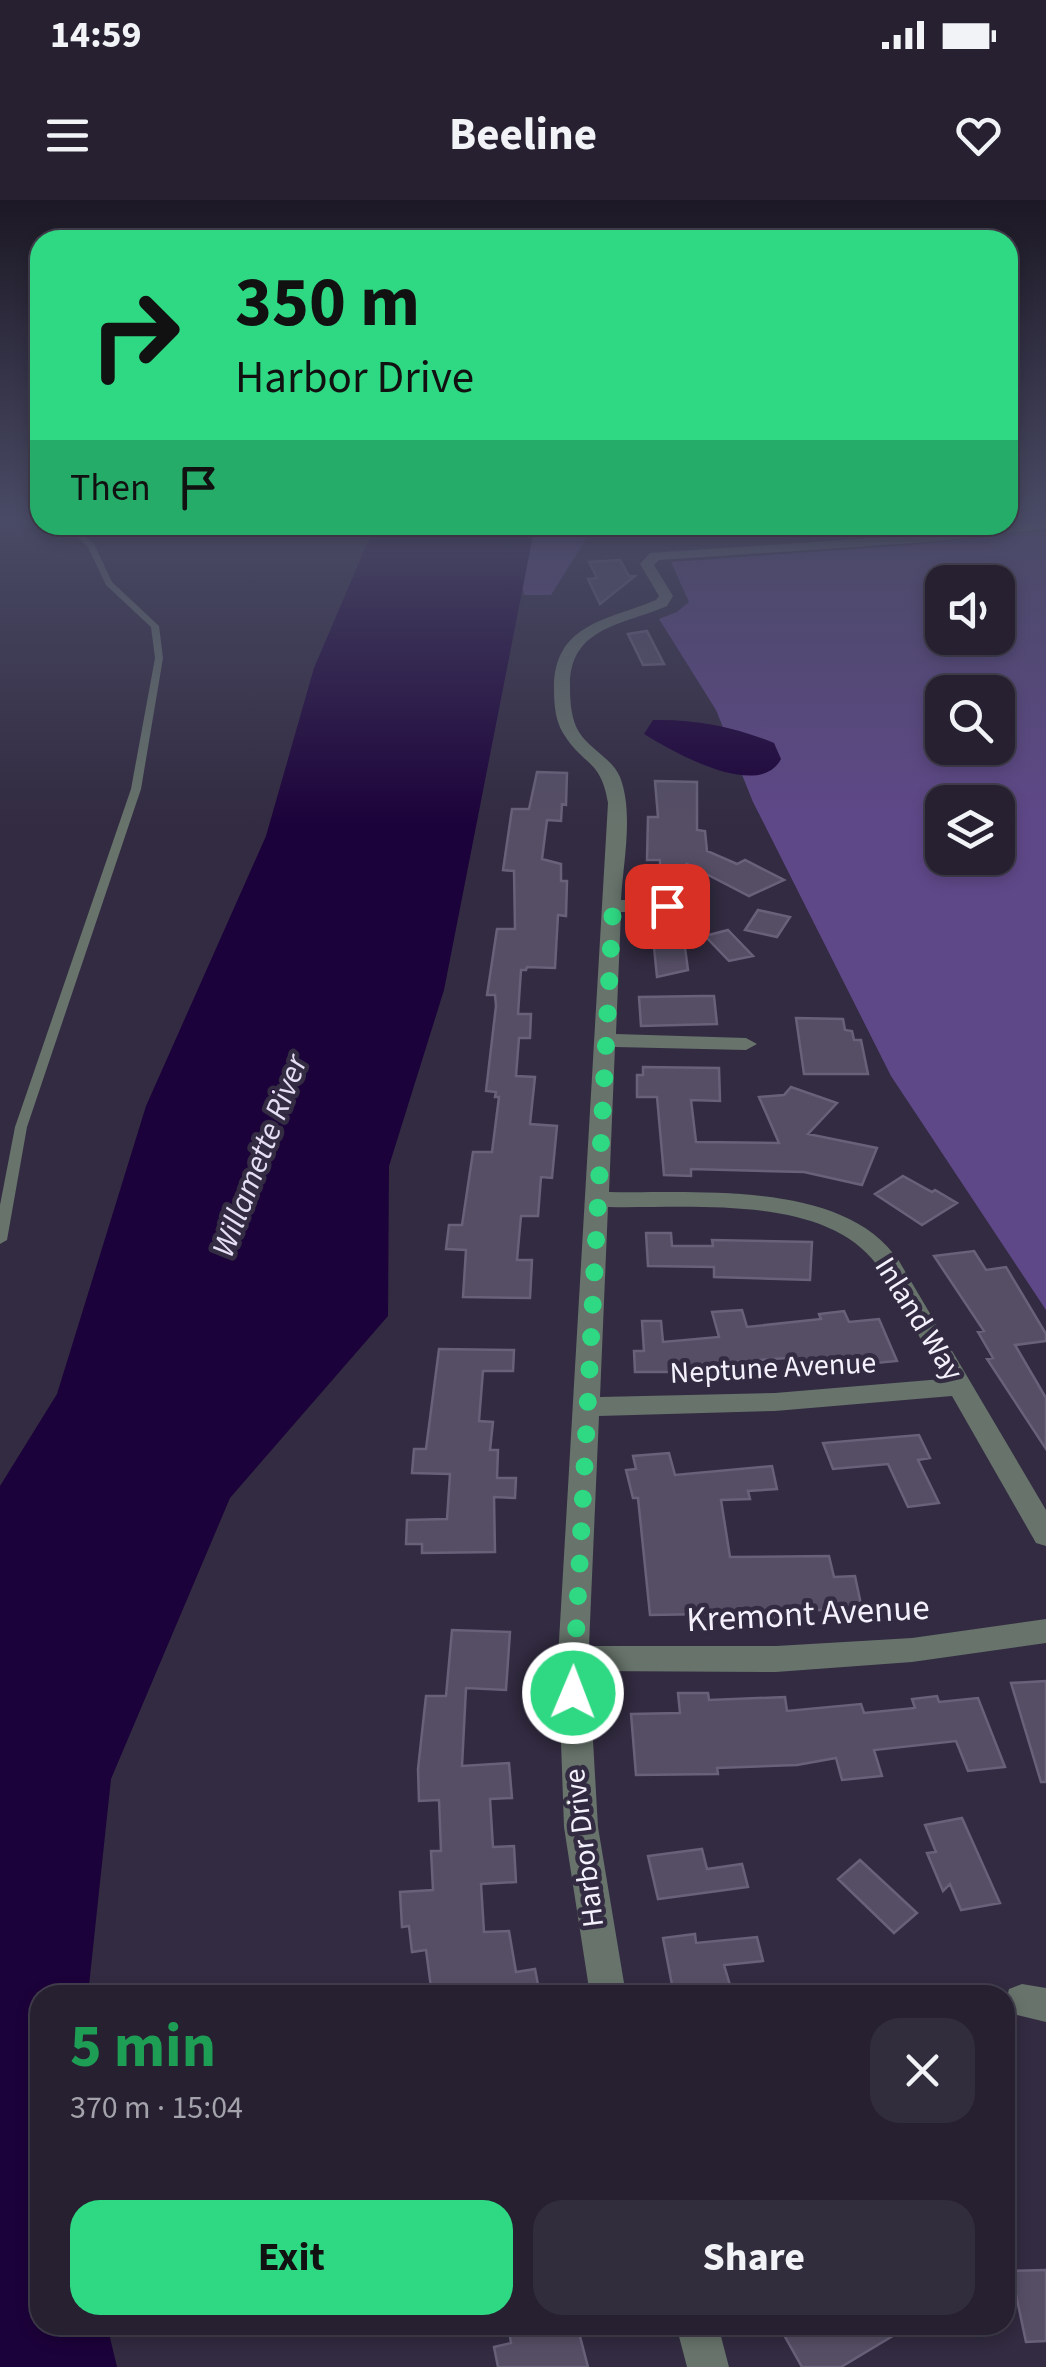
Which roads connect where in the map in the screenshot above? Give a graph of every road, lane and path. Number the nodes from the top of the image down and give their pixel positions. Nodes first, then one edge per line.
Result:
1 (151, 622) edge
2 (616, 622) edge
3 (613, 906) junction
4 (694, 907) dead end
5 (606, 1040) junction
6 (746, 1044) dead end
7 (598, 1199) junction
8 (0, 1240) edge
9 (960, 1386) junction
10 (588, 1406) junction
11 (1046, 1535) edge
12 (1046, 1631) edge
13 (573, 1658) junction
14 (606, 1985) edge
15 (699, 2335) edge
16 (708, 2367) edge

1 - 8 lane
2 - 3 street, Harbor Drive
3 - 4 street
3 - 5 street, Harbor Drive
5 - 6 street
5 - 7 street, Harbor Drive
7 - 9 street, Inland Way
7 - 10 street, Harbor Drive
9 - 10 street, Neptune Avenue
9 - 11 street, Inland Way
10 - 13 street, Harbor Drive
12 - 13 street, Kremont Avenue
13 - 14 street, Harbor Drive
15 - 16 street

